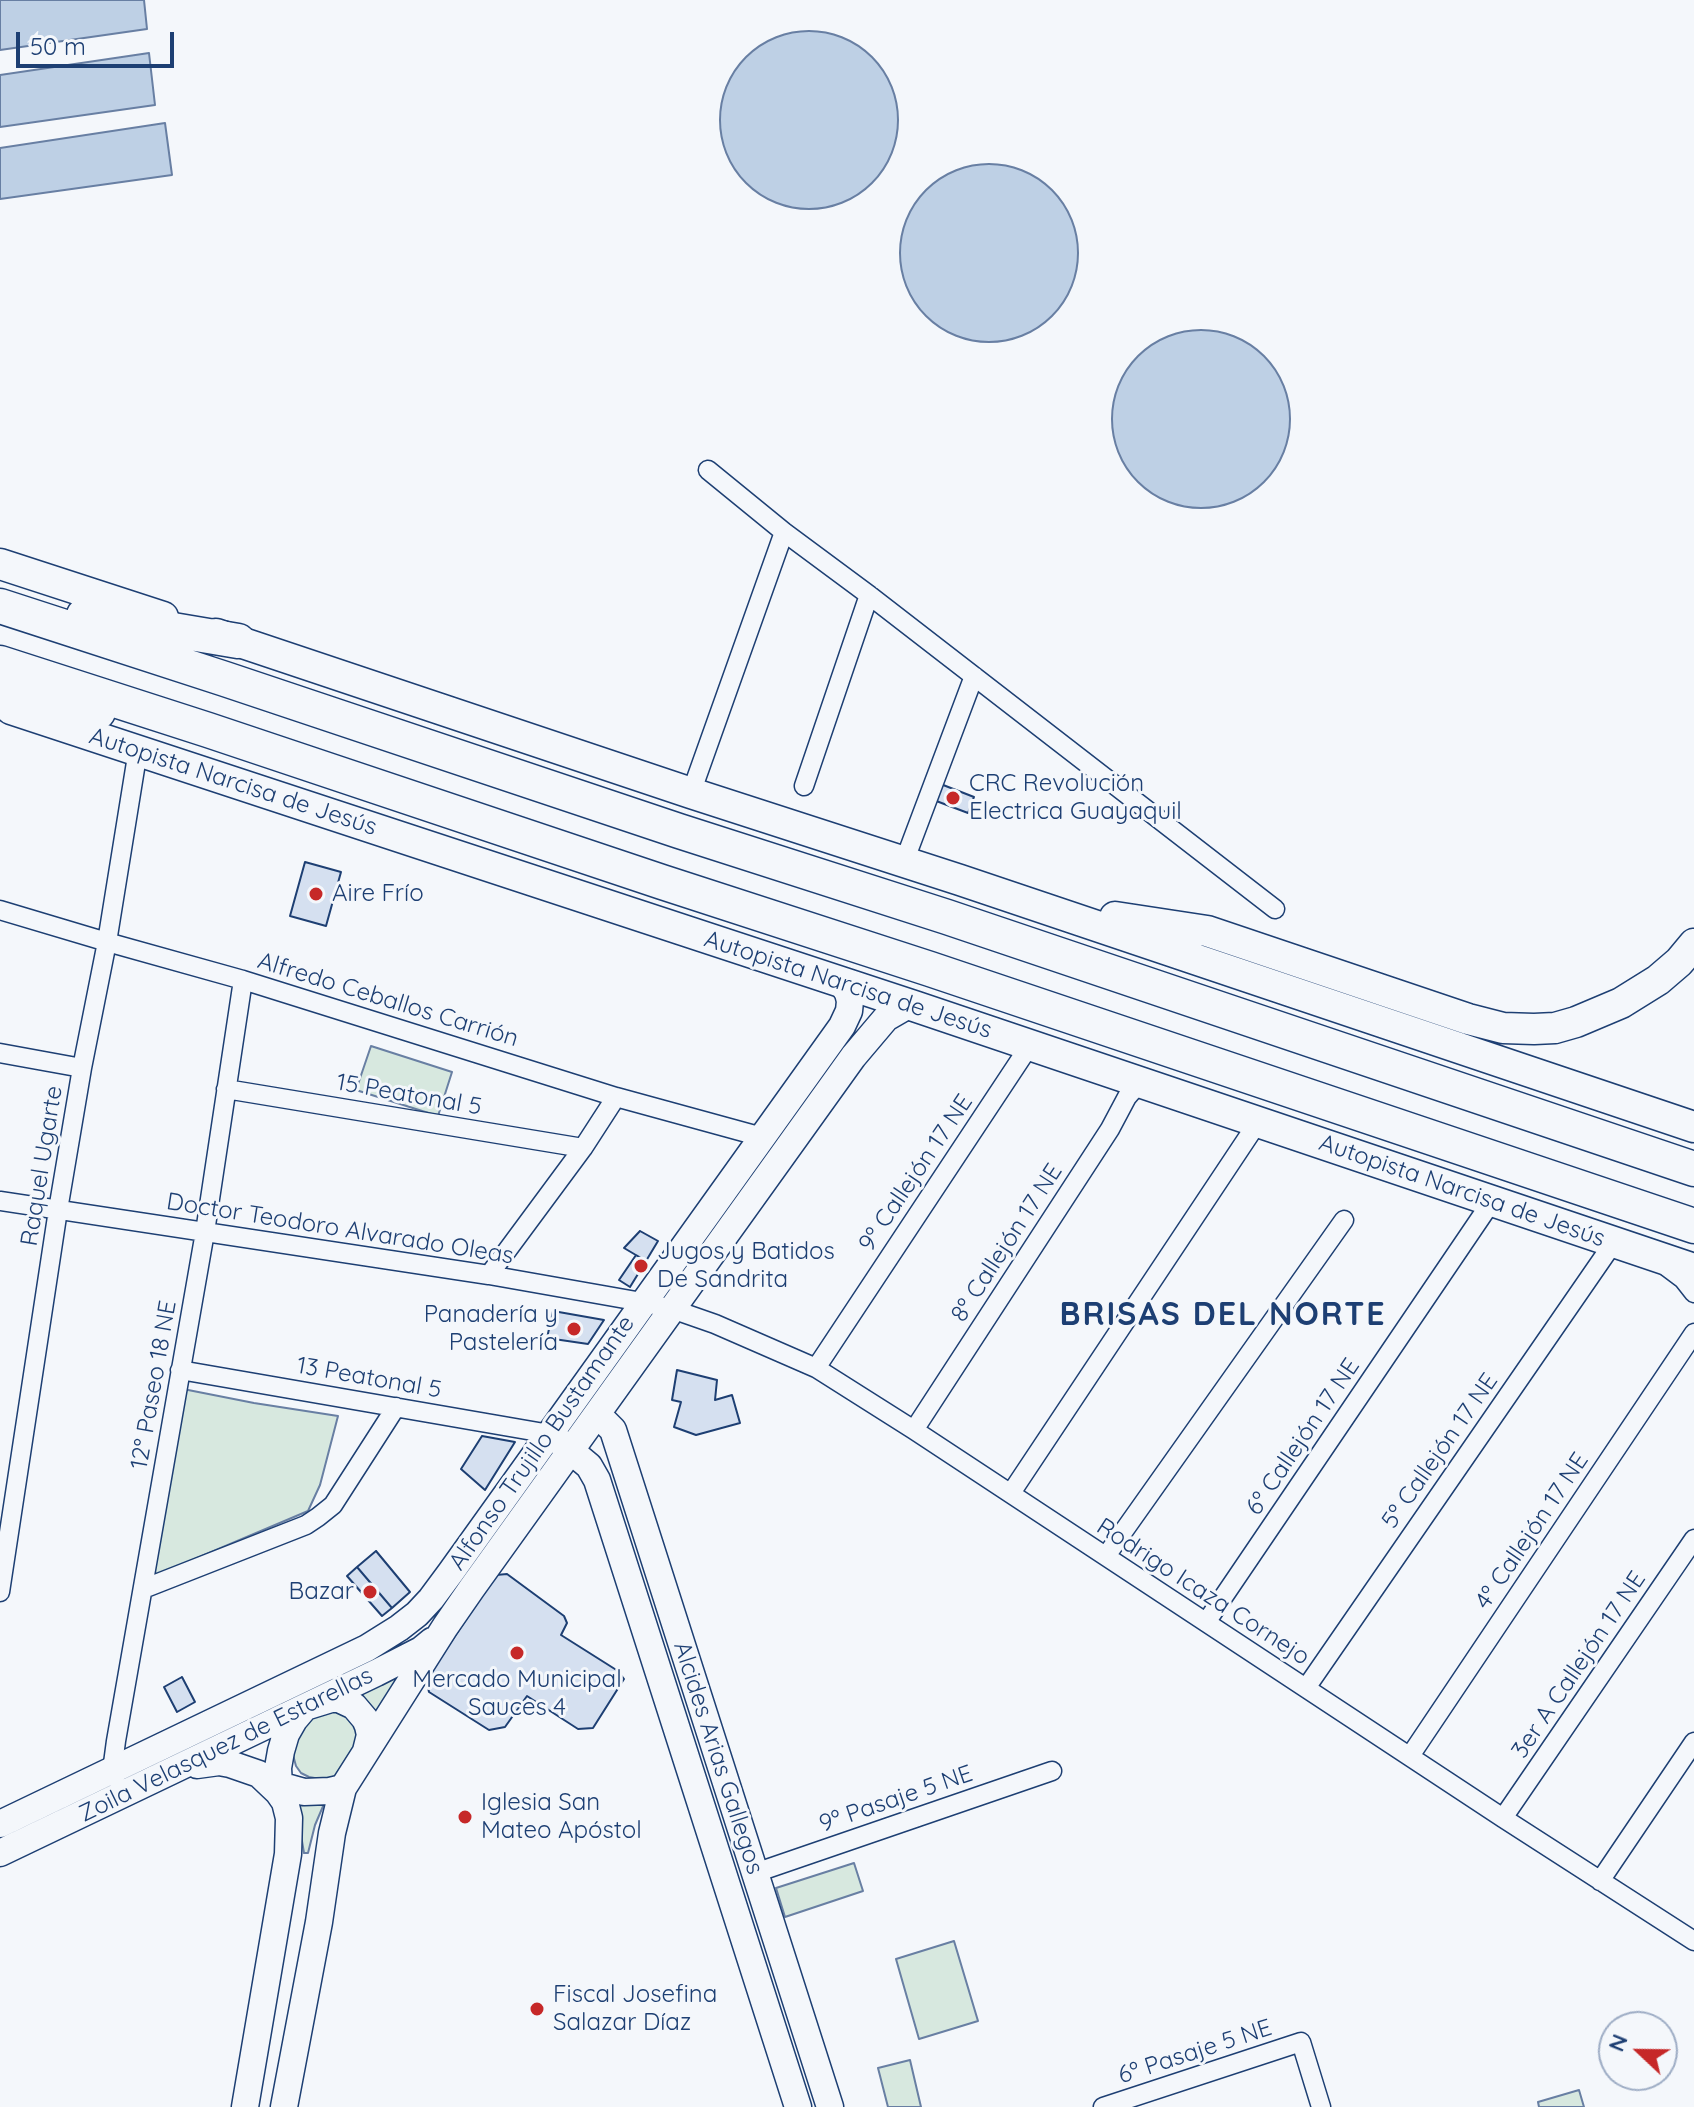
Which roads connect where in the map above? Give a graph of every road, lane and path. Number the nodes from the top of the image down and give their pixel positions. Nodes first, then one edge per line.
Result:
1 (708, 470) dead end
2 (784, 532) junction
3 (0, 564) edge
4 (869, 595) junction
5 (0, 604) edge
6 (238, 641) junction
7 (0, 663) edge
8 (974, 676) junction
9 (0, 696) edge
10 (0, 706) edge
11 (208, 730) junction
12 (138, 750) junction
13 (804, 786) dead end
14 (691, 793) junction
15 (904, 862) junction
16 (1036, 905) junction
17 (1275, 909) dead end
18 (0, 910) edge
19 (107, 942) junction
20 (1694, 944) edge
21 (243, 980) junction
22 (842, 983) junction
23 (917, 1007) junction
24 (1030, 1045) junction
25 (0, 1053) edge
26 (82, 1068) junction
27 (1140, 1082) junction
28 (226, 1089) junction
29 (616, 1097) junction
30 (1258, 1122) junction
31 (1694, 1127) edge
32 (762, 1137) junction
33 (583, 1148) junction
34 (1694, 1169) edge
35 (0, 1201) edge
36 (1492, 1201) junction
37 (58, 1210) junction
38 (1344, 1220) dead end
39 (1694, 1226) edge
40 (205, 1232) junction
41 (1614, 1242) junction
42 (1653, 1255) junction
43 (1694, 1269) edge
44 (489, 1275) junction
45 (1694, 1293) edge
46 (642, 1302) junction
47 (672, 1309) junction
48 (1694, 1333) edge
49 (816, 1368) junction
50 (180, 1370) junction
51 (396, 1407) junction
52 (597, 1414) junction
53 (914, 1430) junction
54 (550, 1434) junction
55 (571, 1449) junction
56 (1011, 1493) junction
57 (1694, 1539) edge
58 (4, 1544) edge
59 (1106, 1556) junction
60 (143, 1589) junction
61 (0, 1592) edge
62 (1207, 1621) junction
63 (445, 1627) junction
64 (367, 1648) joint
65 (1306, 1688) junction
66 (305, 1707) junction
67 (1694, 1742) edge
68 (366, 1751) junction
69 (1410, 1756) junction
70 (181, 1768) junction
71 (112, 1771) junction
72 (1052, 1771) dead end
73 (274, 1787) junction
74 (343, 1788) junction
75 (122, 1796) junction
76 (1503, 1818) junction
77 (0, 1824) edge
78 (0, 1853) edge
79 (755, 1873) junction
80 (1600, 1881) junction
81 (1694, 1941) edge
82 (245, 2107) edge
83 (284, 2107) edge
84 (798, 2107) edge
85 (830, 2107) edge
86 (1103, 2107) edge
87 (1321, 2107) edge

1 - 2 street
2 - 4 street
2 - 14 street
3 - 6 main road
4 - 8 street
4 - 13 street
5 - 6 highway
5 - 34 highway
6 - 14 main road
7 - 11 highway, Autopista Narcisa de Jesús
8 - 15 street
8 - 17 street
9 - 11 highway
10 - 12 main road, Autopista Narcisa de Jesús
11 - 39 highway, Autopista Narcisa de Jesús
12 - 19 street, Raquel Ugarte
12 - 22 main road, Autopista Narcisa de Jesús
14 - 15 main road
15 - 16 main road
16 - 20 main road
16 - 31 main road
18 - 19 street, Alfredo Ceballos Carrión
19 - 21 street, Alfredo Ceballos Carrión
19 - 26 street, Raquel Ugarte
21 - 28 street, 12° Paseo 18 NE
21 - 29 street, Alfredo Ceballos Carrión
22 - 23 main road, Autopista Narcisa de Jesús
22 - 32 street, Alfonso Trujillo Bustamante
23 - 24 main road, Autopista Narcisa de Jesús
23 - 47 street, Alfonso Trujillo Bustamante
24 - 27 main road, Autopista Narcisa de Jesús
24 - 49 street, 9º Callejón 17 NE
25 - 26 street
26 - 37 street, Raquel Ugarte
27 - 30 main road, Autopista Narcisa de Jesús
27 - 53 street, 8º Callejón 17 NE
28 - 33 street, 15 Peatonal 5
28 - 40 street, 12° Paseo 18 NE
29 - 32 street, Alfredo Ceballos Carrión
29 - 33 street
30 - 36 main road, Autopista Narcisa de Jesús
30 - 56 street
32 - 46 street, Alfonso Trujillo Bustamante
33 - 44 street
35 - 37 street, Doctor Teodoro Alvarado Oleas
36 - 41 main road, Autopista Narcisa de Jesús
36 - 62 street, 6º Callejón 17 NE
37 - 40 street, Doctor Teodoro Alvarado Oleas
37 - 58 street, Raquel Ugarte
38 - 59 street
40 - 44 street, Doctor Teodoro Alvarado Oleas
40 - 50 street, 12° Paseo 18 NE
41 - 42 main road, Autopista Narcisa de Jesús
41 - 65 street, 5º Callejón 17 NE
42 - 43 main road, Autopista Narcisa de Jesús
42 - 45 street
44 - 46 street, Doctor Teodoro Alvarado Oleas
46 - 47 street, Doctor Teodoro Alvarado Oleas
46 - 54 street, Alfonso Trujillo Bustamante
47 - 49 street, Rodrigo Icaza Cornejo
47 - 52 street, Alfonso Trujillo Bustamante
48 - 69 street, 4º Callejón 17 NE
49 - 53 street, Rodrigo Icaza Cornejo
50 - 51 street, 13 Peatonal 5
50 - 60 street, 12° Paseo 18 NE
51 - 54 street, 13 Peatonal 5
51 - 60 street
52 - 55 street, Alfonso Trujillo Bustamante
52 - 79 street, Alcides Arias Gallegos
53 - 56 street, Rodrigo Icaza Cornejo
54 - 55 street, Alcides Arias Gallegos
54 - 64 street, Alfonso Trujillo Bustamante
55 - 63 street, Alfonso Trujillo Bustamante
55 - 84 street, Alcides Arias Gallegos
56 - 59 street, Rodrigo Icaza Cornejo
57 - 76 street, 3er A Callejón 17 NE
58 - 61 street, Raquel Ugarte
59 - 62 street, Rodrigo Icaza Cornejo
60 - 71 street, 12° Paseo 18 NE
62 - 65 street, Rodrigo Icaza Cornejo
63 - 66 street, Zoila Velasquez de Estarellas
63 - 68 street
64 - 71 street, Zoila Velasquez de Estarellas
65 - 69 street, Rodrigo Icaza Cornejo
66 - 68 street
66 - 70 street, Zoila Velasquez de Estarellas
66 - 73 street
67 - 80 street
68 - 74 street
69 - 76 street, Rodrigo Icaza Cornejo
70 - 73 street
70 - 75 street, Zoila Velasquez de Estarellas
71 - 75 street
71 - 77 street, Zoila Velasquez de Estarellas
72 - 79 street, 9º Pasaje 5 NE
73 - 74 street
73 - 82 street
74 - 83 street
75 - 78 street, Zoila Velasquez de Estarellas
76 - 80 street, Rodrigo Icaza Cornejo
79 - 85 street, Alcides Arias Gallegos
80 - 81 street, Rodrigo Icaza Cornejo
86 - 87 street, 6º Pasaje 5 NE

